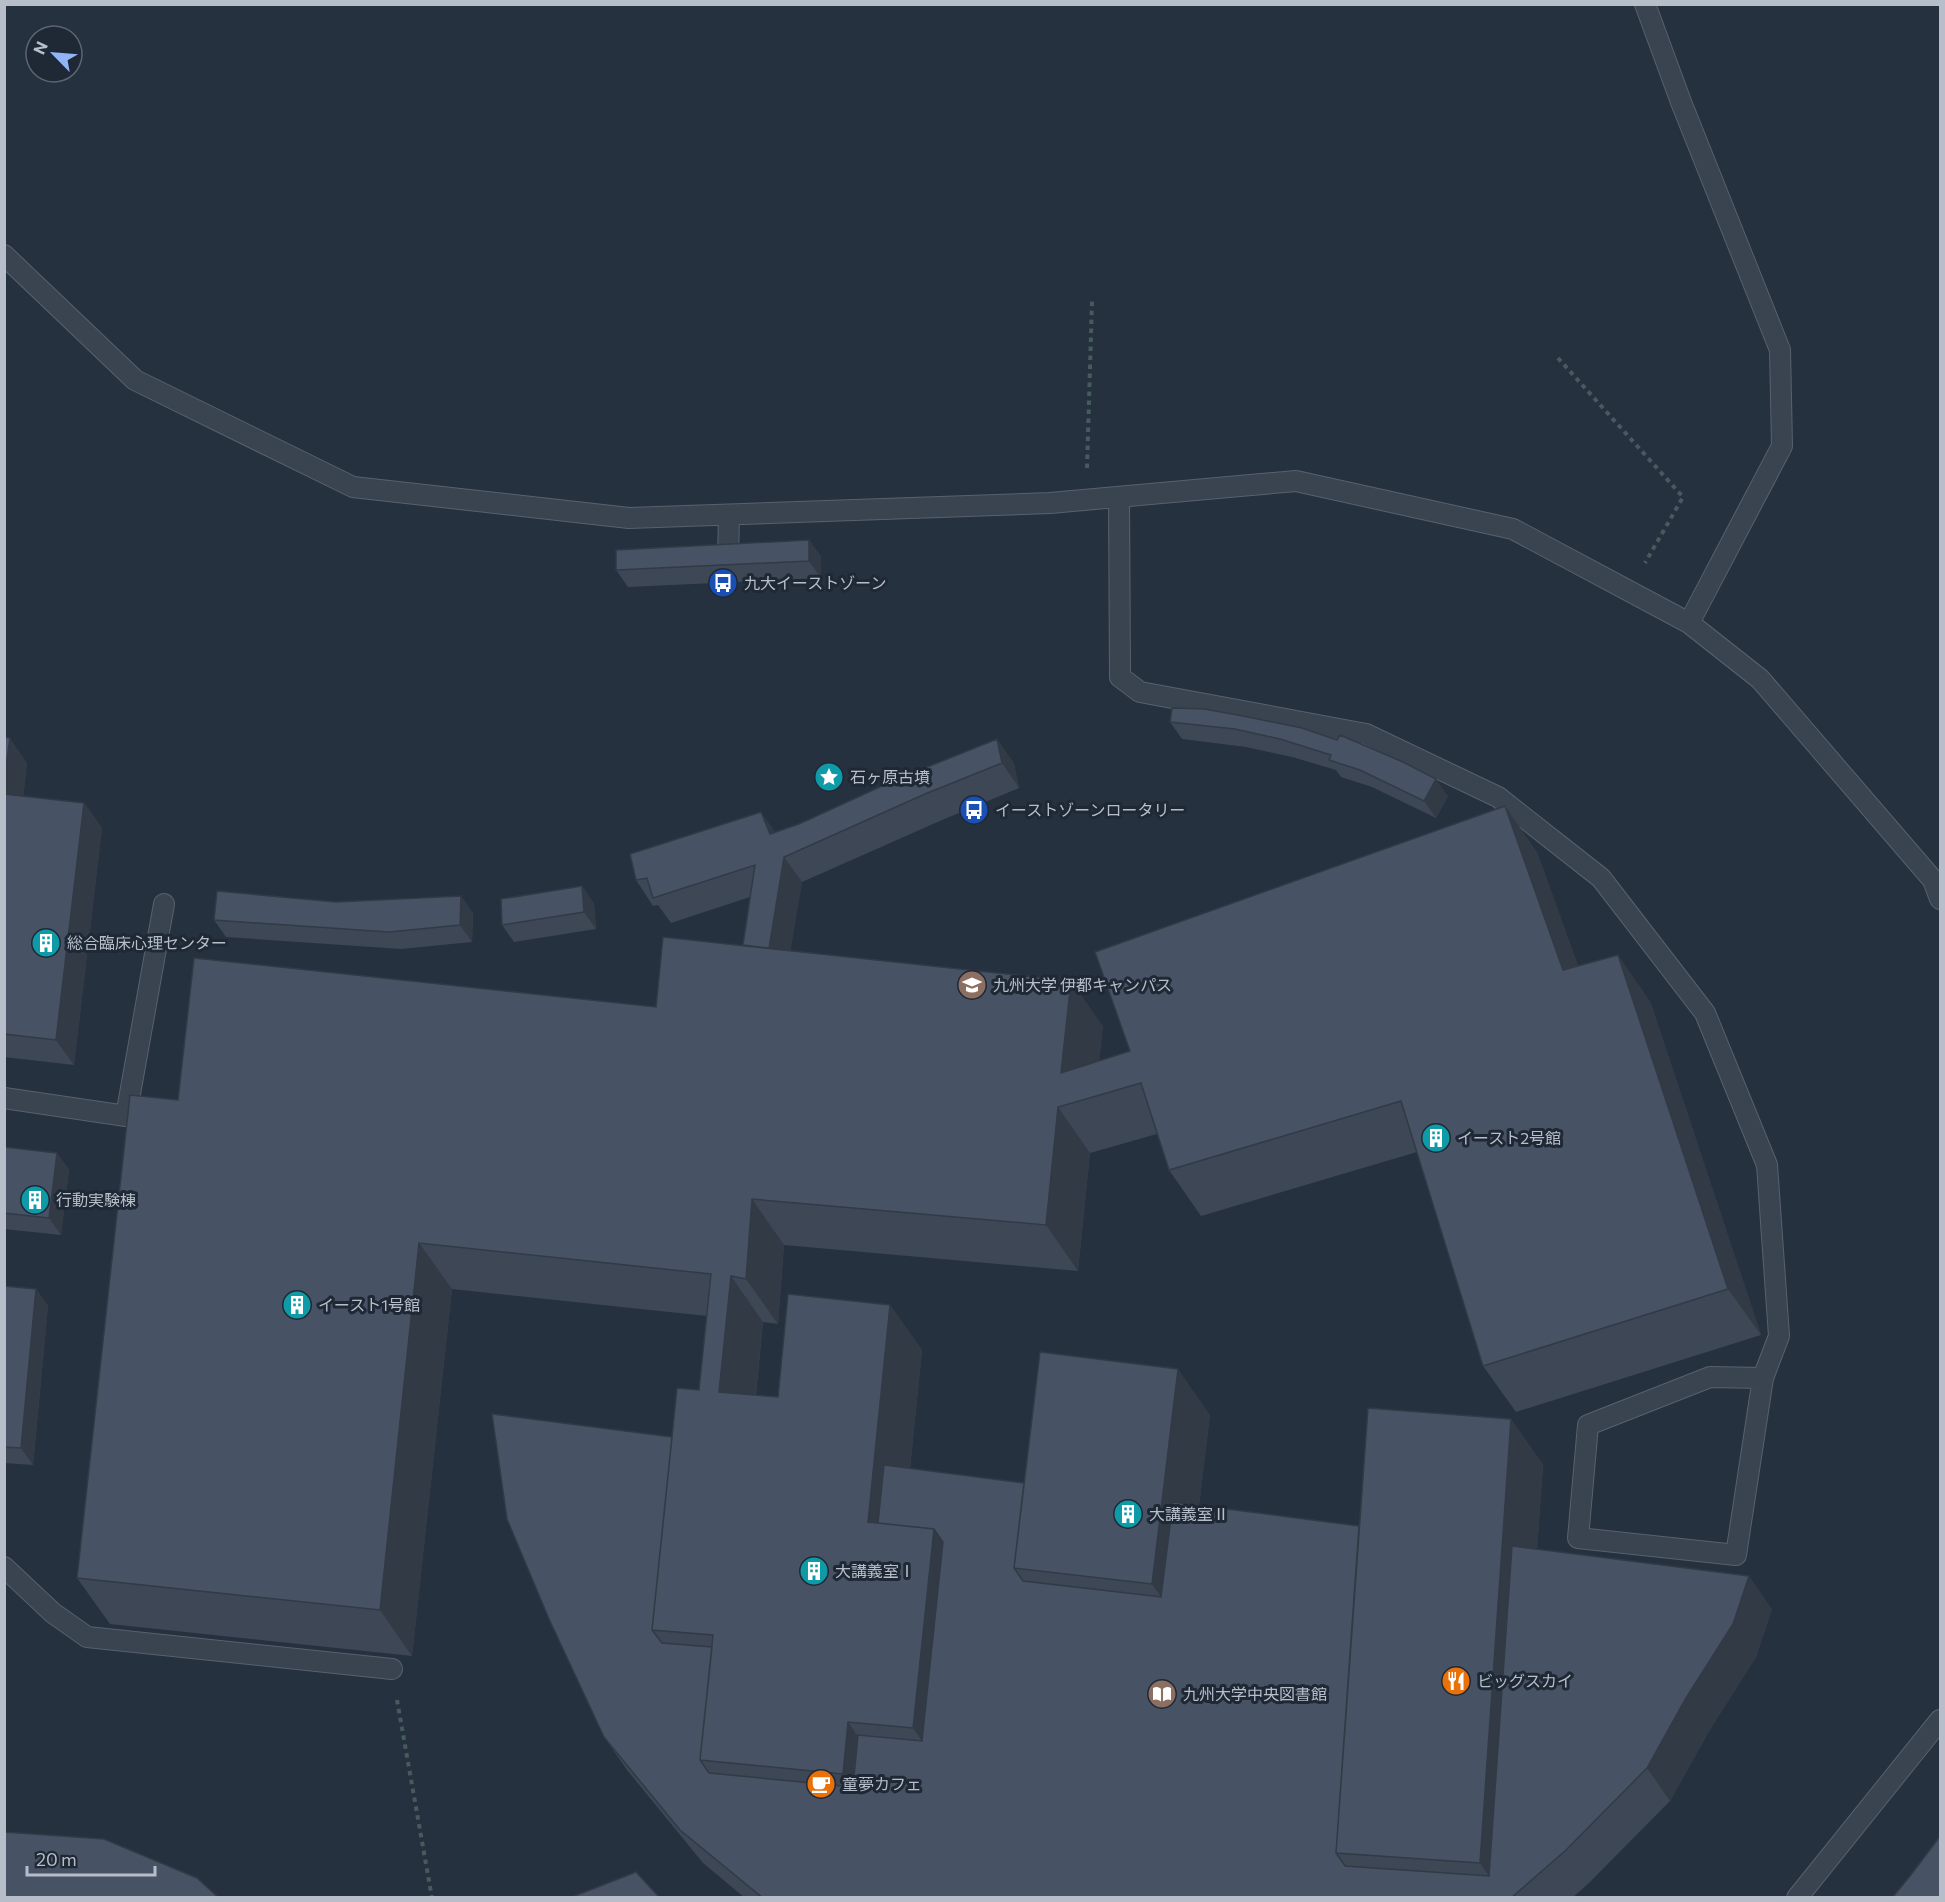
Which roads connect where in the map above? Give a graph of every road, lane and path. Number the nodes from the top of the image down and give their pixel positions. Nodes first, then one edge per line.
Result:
1 (1645, 4) edge
2 (4, 255) edge
3 (1092, 301) dead end
4 (1558, 358) dead end
5 (1119, 497) junction
6 (1086, 500) junction
7 (729, 514) junction
8 (728, 560) edge
9 (1628, 591) junction
10 (1689, 623) junction
11 (1941, 899) edge
12 (164, 904) dead end
13 (4, 1098) edge
14 (1763, 1378) junction
15 (4, 1567) edge
16 (392, 1669) joint
17 (1941, 1720) edge
18 (432, 1898) edge
19 (1797, 1898) edge

1 - 10 lane
2 - 7 lane
3 - 6 path
4 - 9 path
5 - 6 lane
5 - 9 lane
5 - 14 lane
6 - 7 lane
7 - 8 lane
9 - 10 lane
10 - 11 lane
12 - 13 lane
14 - 14 lane
15 - 16 lane
16 - 18 path
17 - 19 lane

